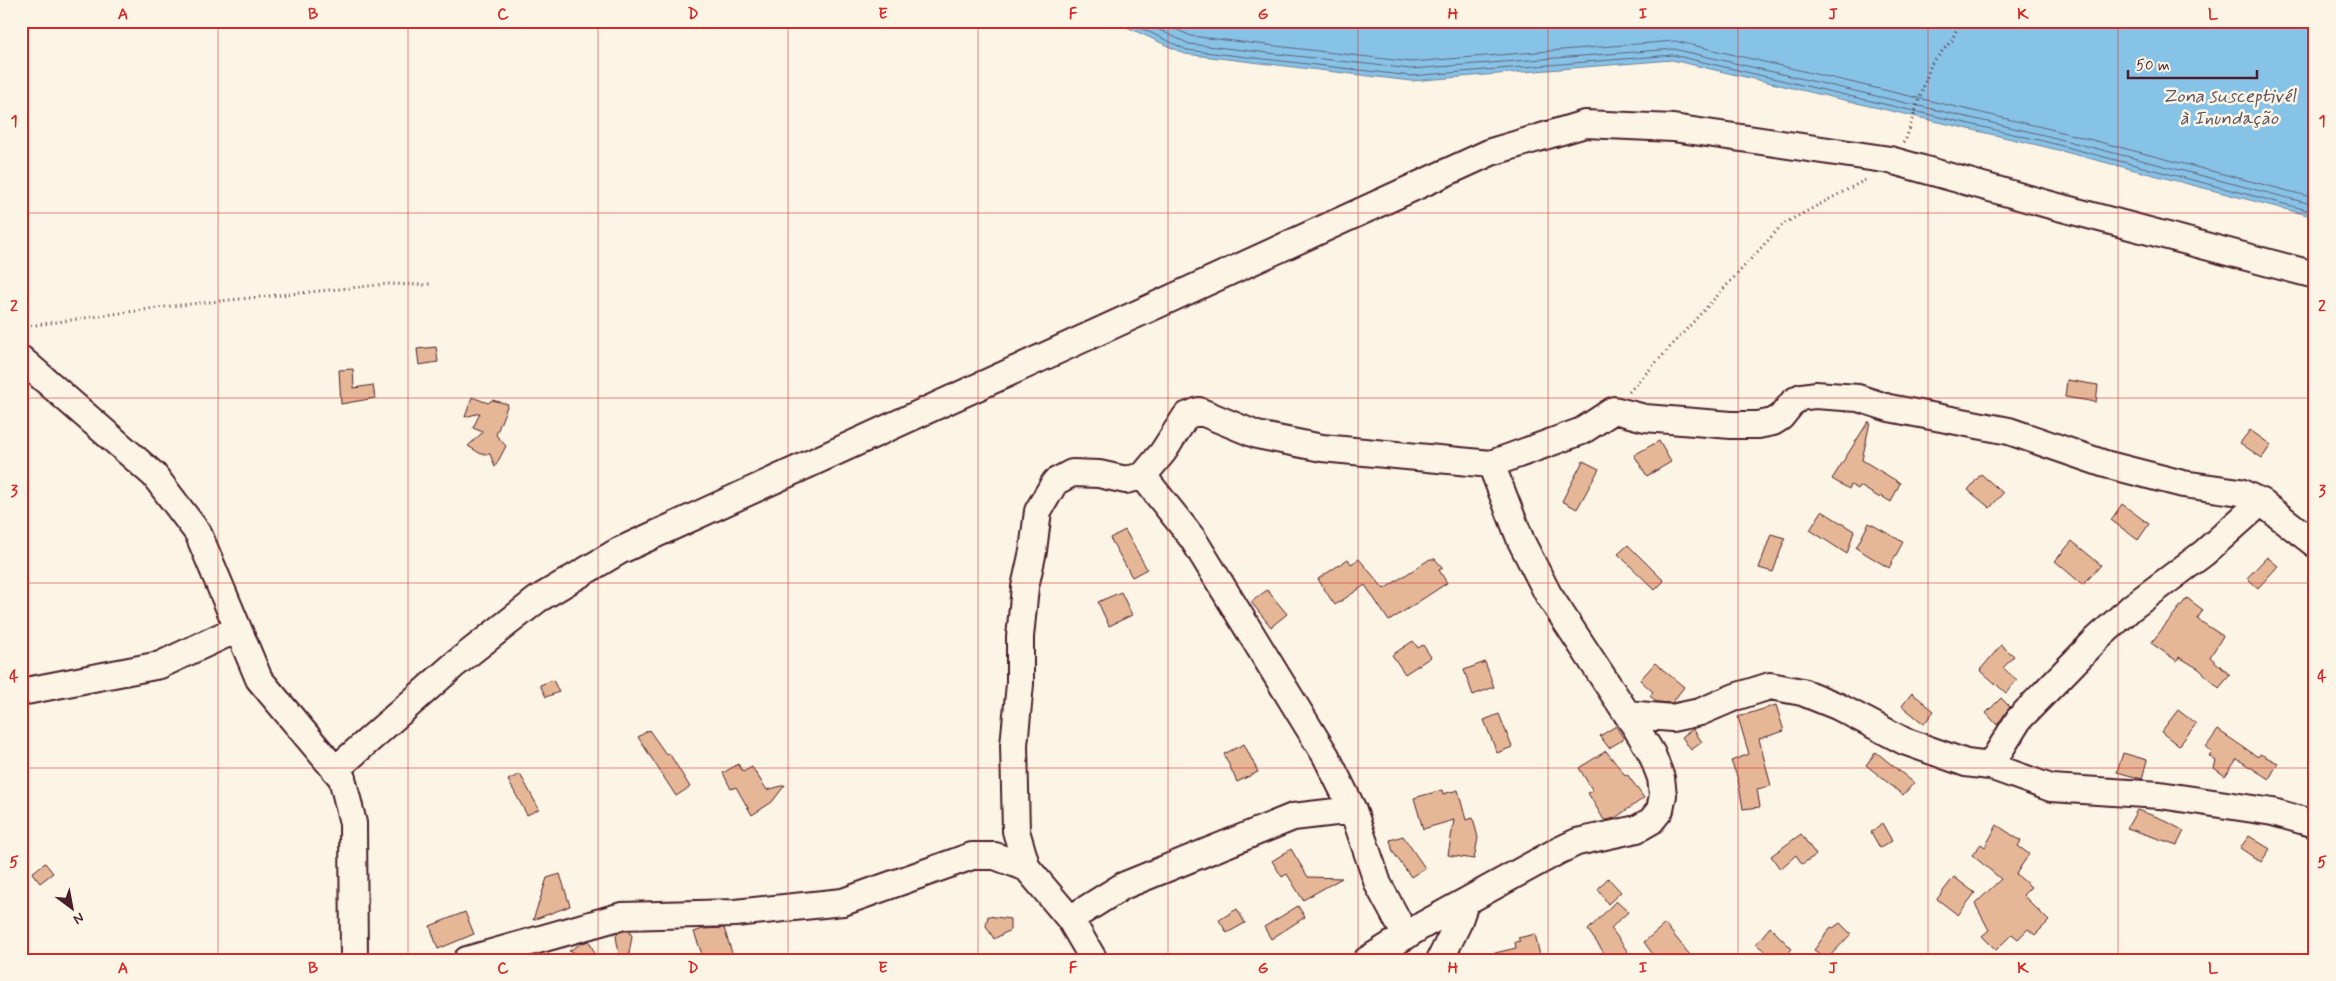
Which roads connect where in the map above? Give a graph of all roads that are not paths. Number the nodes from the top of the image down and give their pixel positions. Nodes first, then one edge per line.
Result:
1 (2315, 275) edge
2 (21, 359) edge
3 (1491, 464) junction
4 (1143, 476) junction
5 (2261, 502) junction
6 (2315, 544) edge
7 (237, 629) junction
8 (21, 692) edge
9 (1627, 714) junction
10 (1672, 718) junction
11 (1652, 754) junction
12 (1990, 766) junction
13 (336, 770) junction
14 (1353, 810) junction
15 (2315, 824) edge
16 (1027, 868) junction
17 (1465, 903) junction
18 (1070, 919) junction
19 (1406, 936) junction
20 (354, 960) edge
21 (467, 960) edge
22 (1094, 960) edge
23 (1367, 960) edge
24 (1440, 960) edge

1 - 13 street
2 - 7 street
3 - 4 street
3 - 5 street
3 - 9 street
4 - 14 street
4 - 16 street
5 - 6 street
5 - 12 street
7 - 8 street
7 - 13 street
9 - 10 street
9 - 11 street
10 - 11 street
10 - 12 street
11 - 17 street
12 - 15 street
13 - 20 street
14 - 18 street
14 - 19 street
16 - 18 street
16 - 21 street
17 - 19 street
17 - 24 street
18 - 22 street
19 - 23 street

